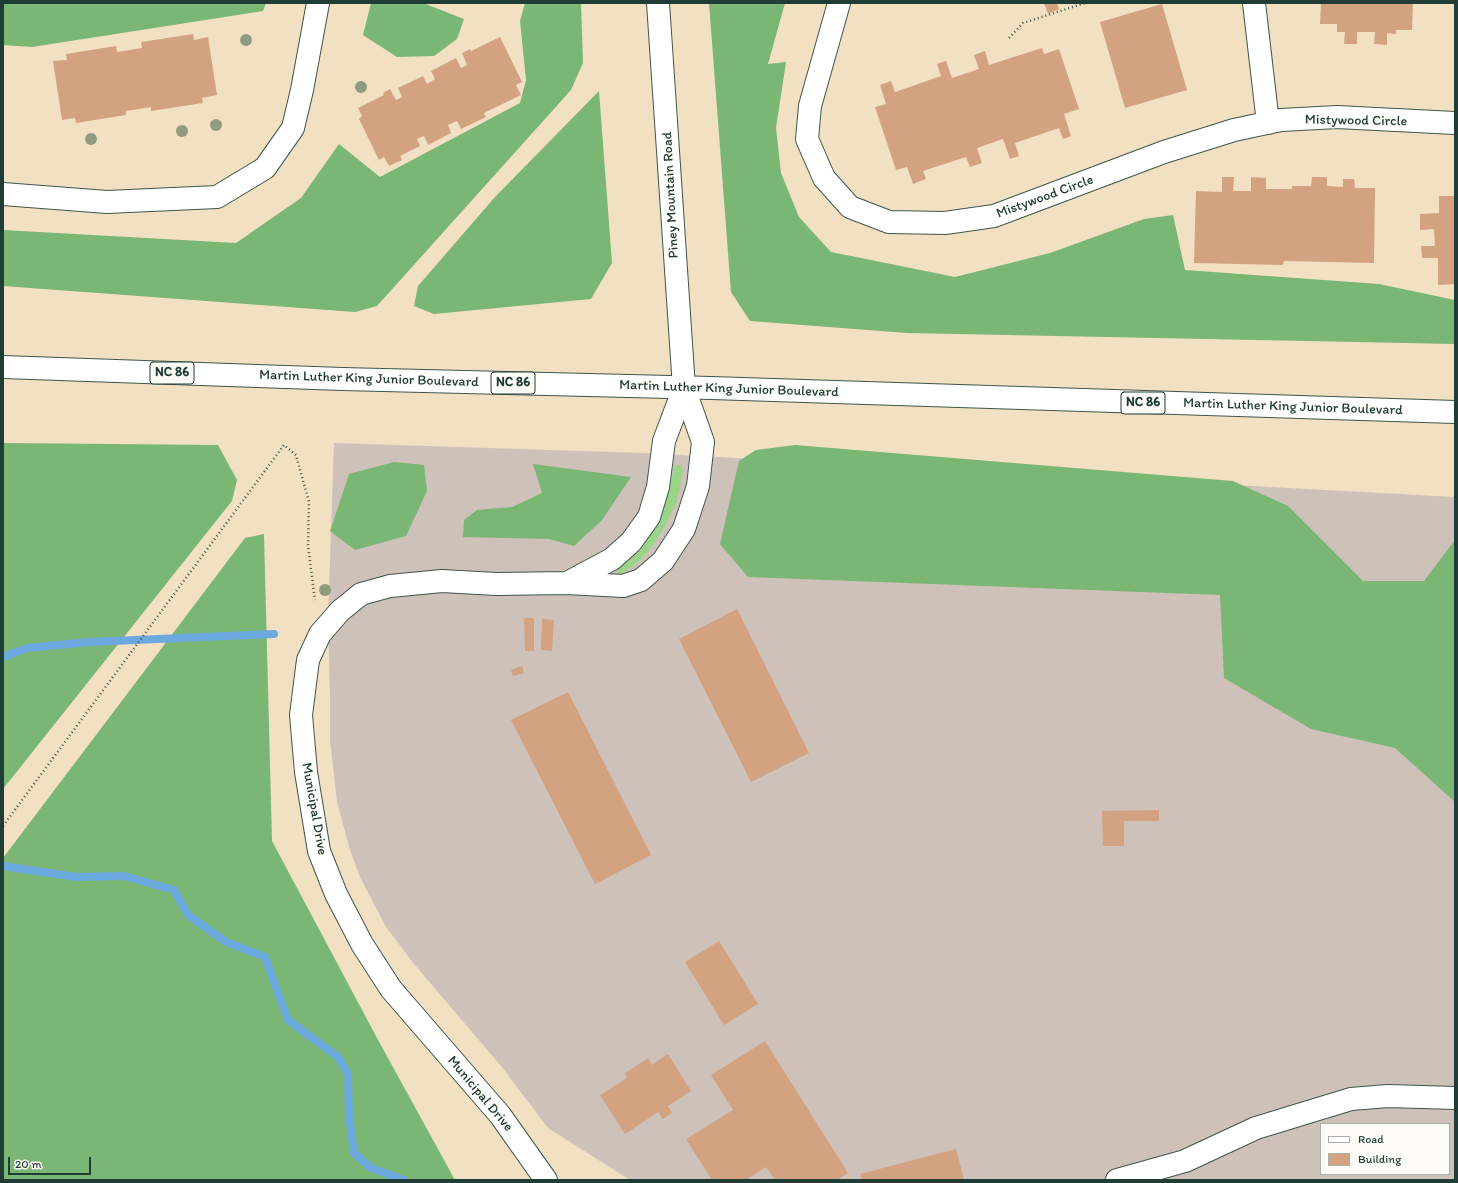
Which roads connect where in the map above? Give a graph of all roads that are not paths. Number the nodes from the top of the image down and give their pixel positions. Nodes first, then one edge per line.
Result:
1 (318, 3) edge
2 (658, 3) edge
3 (839, 3) edge
4 (1254, 3) edge
5 (1268, 123) junction
6 (1455, 123) edge
7 (3, 194) edge
8 (3, 367) edge
9 (684, 388) junction
10 (1455, 412) edge
11 (567, 583) junction
12 (1455, 1098) edge
13 (546, 1180) edge
14 (1117, 1180) edge

1 - 7 street
2 - 9 street, Piney Mountain Road
3 - 5 street, Mistywood Circle
4 - 5 street
5 - 6 street, Mistywood Circle
8 - 9 street, Martin Luther King Junior Boulevard / NC 86
9 - 10 street, Martin Luther King Junior Boulevard / NC 86
9 - 11 street, Municipal Drive
9 - 11 street, Municipal Drive
11 - 13 street, Municipal Drive
12 - 14 street

